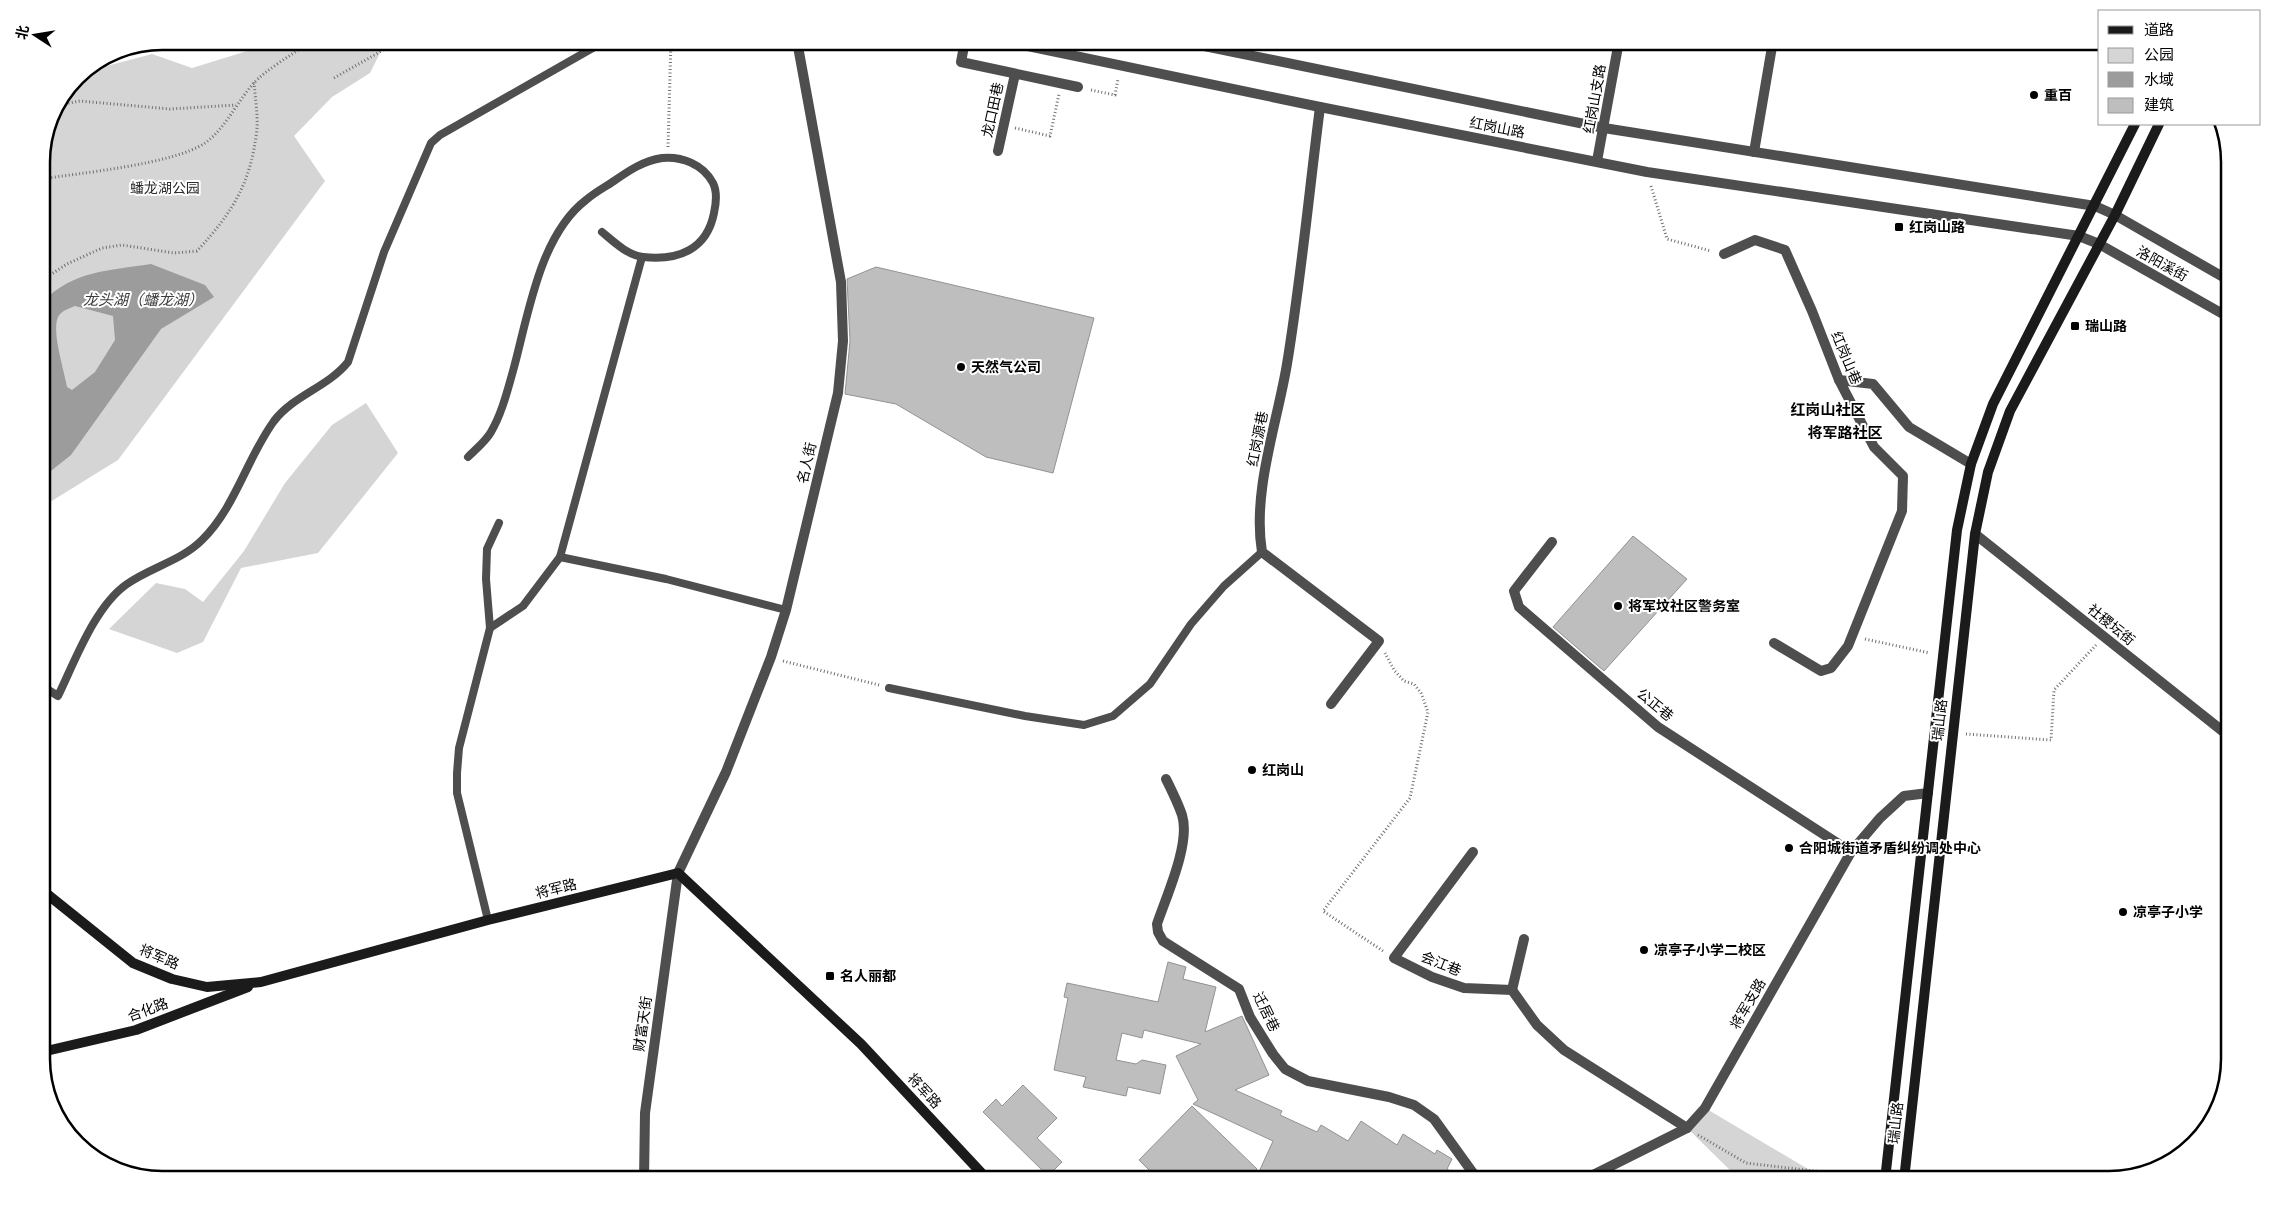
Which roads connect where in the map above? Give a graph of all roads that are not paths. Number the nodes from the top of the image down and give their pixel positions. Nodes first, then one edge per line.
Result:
1 (589, 50) edge
2 (799, 50) edge
3 (963, 50) edge
4 (1045, 50) edge
5 (1224, 50) edge
6 (1617, 50) edge
7 (1771, 50) edge
8 (1014, 74) junction
9 (1078, 88) road end
10 (1320, 107) junction
11 (2135, 125) edge
12 (2160, 125) edge
13 (1604, 128) junction
14 (998, 151) dead end
15 (1754, 152) junction
16 (1597, 161) junction
17 (2095, 206) junction
18 (2115, 215) junction
19 (602, 232) dead end
20 (2079, 236) junction
21 (2099, 244) junction
22 (1724, 254) road end
23 (642, 257) junction
24 (2221, 276) edge
25 (2221, 313) edge
26 (1839, 380) junction
27 (468, 457) dead end
28 (1971, 464) junction
29 (499, 523) dead end
30 (1975, 534) junction
31 (1552, 542) dead end
32 (1262, 552) junction
33 (560, 557) junction
34 (786, 610) junction
35 (490, 628) junction
36 (1774, 643) dead end
37 (889, 688) road end
38 (50, 691) edge
39 (1331, 704) dead end
40 (2221, 730) edge
41 (1166, 779) dead end
42 (1928, 793) junction
43 (1474, 852) dead end
44 (1851, 852) junction
45 (678, 873) junction
46 (50, 896) edge
47 (488, 920) junction
48 (1524, 939) dead end
49 (261, 982) junction
50 (1512, 990) junction
51 (50, 1050) edge
52 (1687, 1128) junction
53 (644, 1171) edge
54 (980, 1171) edge
55 (1472, 1171) edge
56 (1601, 1171) edge
57 (1886, 1171) edge
58 (1905, 1171) edge

1 - 38 lane
2 - 34 street, 名人街
3 - 8 street, 龙口田巷
4 - 10 street, 红岗山路
5 - 13 street, 红岗山路
6 - 13 street, 红岗山支路
7 - 15 street
8 - 9 street, 龙口田巷
8 - 14 street, 龙口田巷
10 - 16 street, 红岗山路
10 - 32 street, 红岗源巷
11 - 17 main road, 瑞山路
12 - 18 main road, 瑞山路
13 - 15 street, 红岗山路
13 - 16 street, 红岗山支路
15 - 17 street, 红岗山路
16 - 20 street, 红岗山路
17 - 18 street, 洛阳溪街
17 - 20 main road, 瑞山路
18 - 21 main road, 瑞山路
18 - 24 street, 洛阳溪街
19 - 23 lane
20 - 21 street, 洛阳溪街
20 - 28 main road, 瑞山路
21 - 25 street, 洛阳溪街
21 - 30 main road, 瑞山路
22 - 26 street, 红岗山巷
23 - 27 lane
23 - 33 lane
26 - 28 street
26 - 36 street, 红岗山巷
28 - 42 main road, 瑞山路
29 - 35 lane
30 - 40 street, 社稷坛街
30 - 58 main road, 瑞山路
31 - 44 street, 公正巷
32 - 37 lane
32 - 39 street
33 - 34 lane
33 - 35 lane
34 - 45 street, 名人街
35 - 47 lane
41 - 55 street, 迁居巷
42 - 44 street, 将军支路
42 - 57 main road, 瑞山路
43 - 50 street, 会江巷
44 - 52 street, 将军支路
45 - 47 main road, 将军路
45 - 53 street, 财富天街
45 - 54 main road, 将军路
46 - 49 main road, 将军路
47 - 49 main road, 将军路
48 - 50 street
49 - 51 main road, 合化路
50 - 52 street
52 - 56 street, 将军支路

